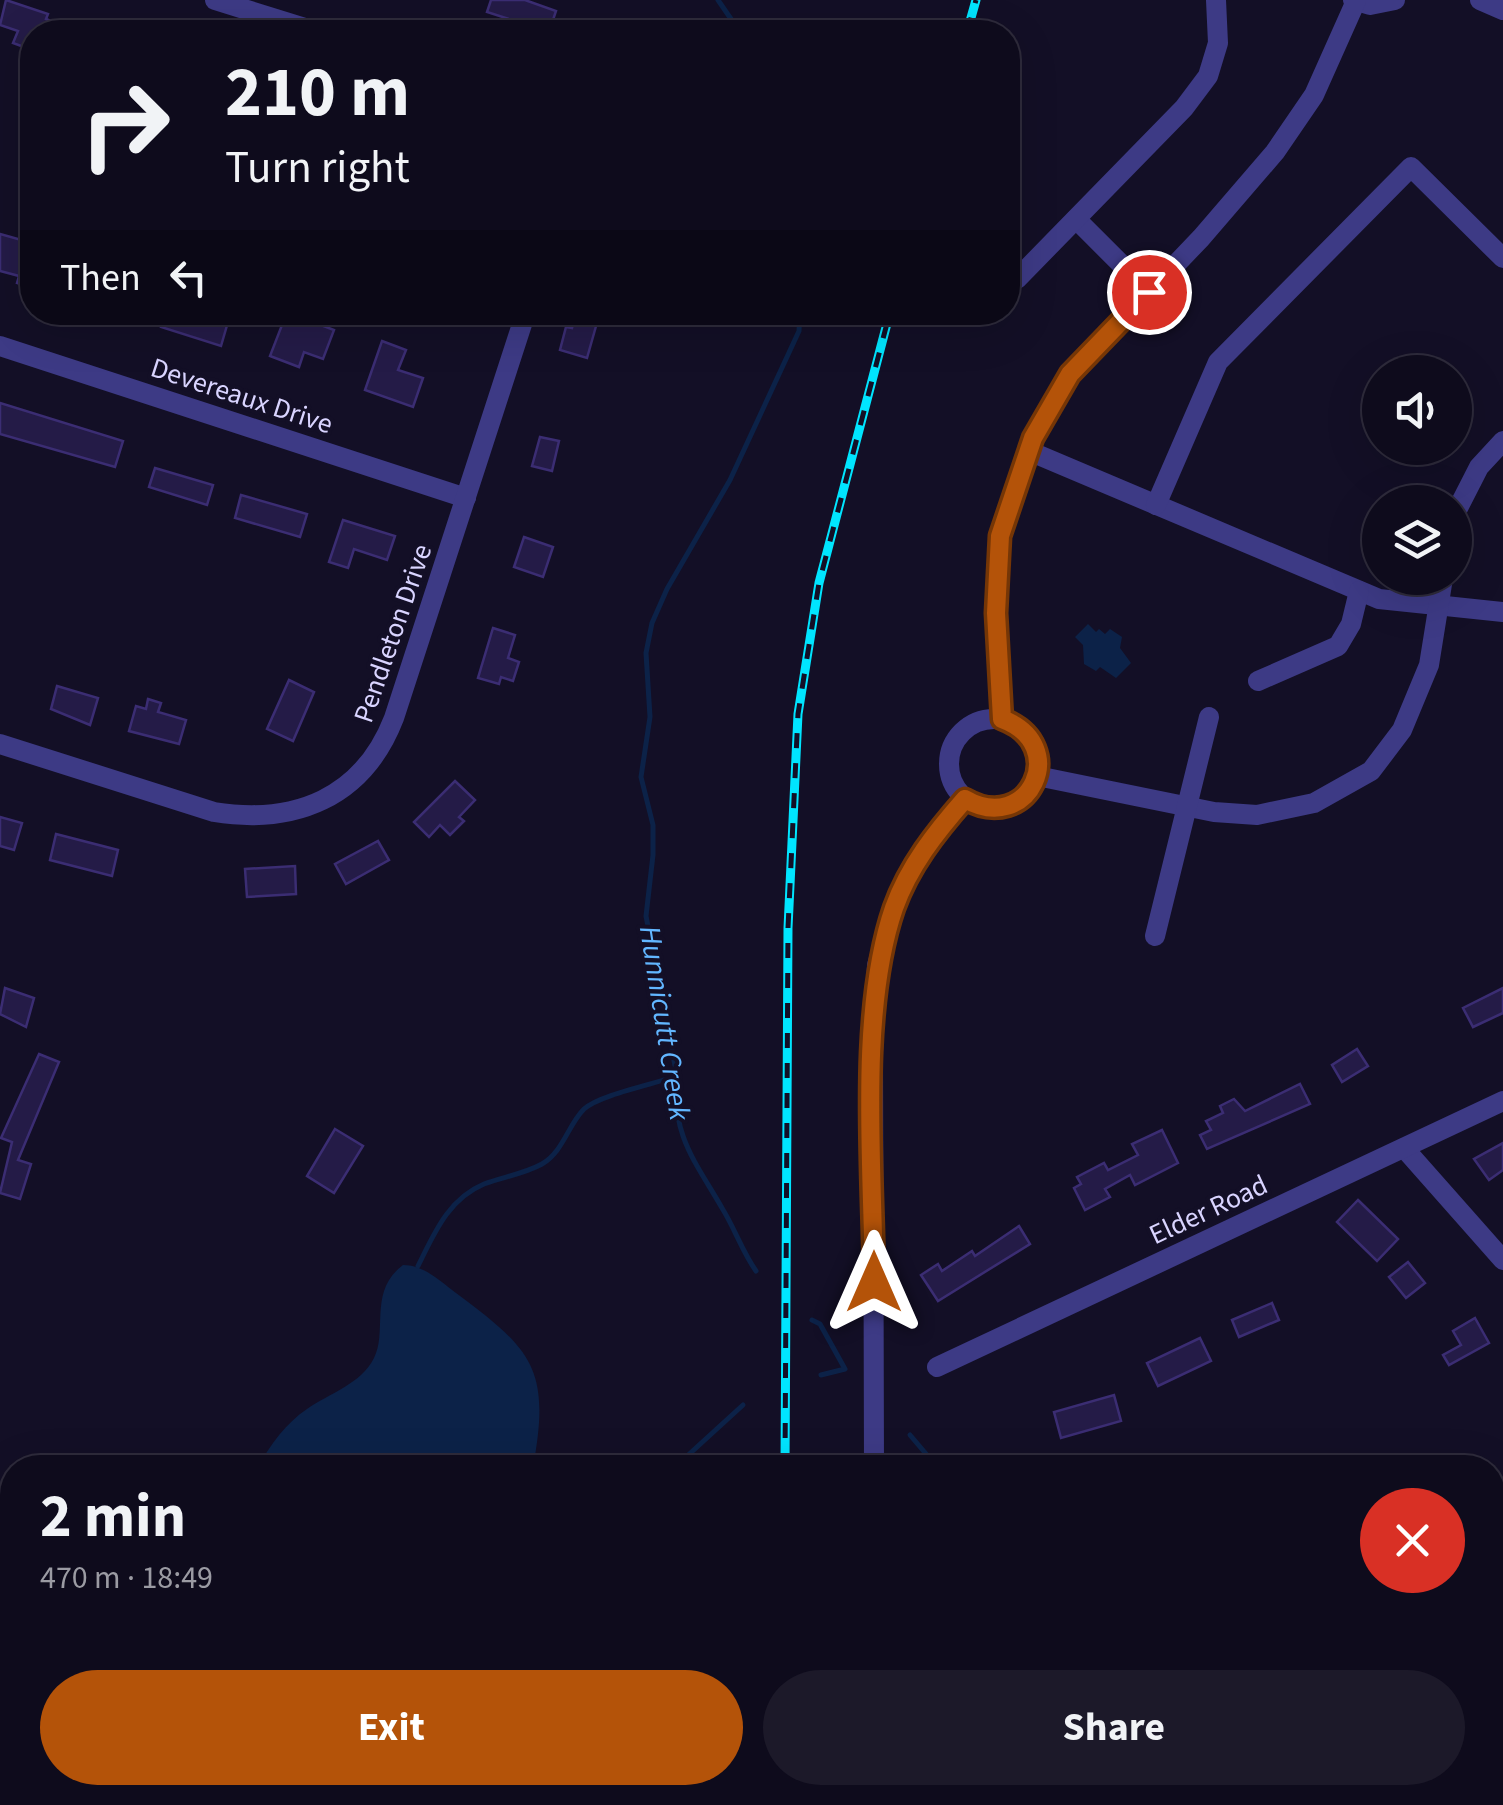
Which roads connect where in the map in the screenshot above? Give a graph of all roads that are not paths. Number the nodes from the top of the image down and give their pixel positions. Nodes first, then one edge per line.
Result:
1 (214, 0) edge
2 (1216, 0) edge
3 (1395, 0) edge
4 (1480, 0) edge
5 (1354, 1) edge
6 (1503, 10) edge
7 (279, 20) edge
8 (1076, 219) junction
9 (1503, 258) edge
10 (1020, 276) edge
11 (1149, 292) junction
12 (522, 325) edge
13 (0, 346) edge
14 (1503, 441) edge
15 (1028, 451) junction
16 (1470, 485) edge
17 (466, 498) junction
18 (1156, 506) junction
19 (1359, 591) junction
20 (1440, 595) edge
21 (1439, 603) junction
22 (1503, 612) edge
23 (1258, 681) dead end
24 (1209, 717) dead end
25 (1002, 719) junction
26 (0, 744) edge
27 (1037, 776) junction
28 (965, 799) junction
29 (1187, 805) junction
30 (1155, 936) dead end
31 (1503, 1101) edge
32 (1404, 1148) junction
33 (1503, 1260) edge
34 (937, 1367) dead end
35 (874, 1455) edge

1 - 7 street
2 - 8 street
3 - 5 street
4 - 6 street
5 - 11 street
8 - 10 street
8 - 11 street
9 - 18 street
11 - 15 street
12 - 17 street, Pendleton Drive
13 - 17 street, Devereaux Drive
14 - 16 street
15 - 18 street
15 - 25 street
17 - 26 street, Pendleton Drive
18 - 19 street
19 - 21 street
19 - 23 street
20 - 21 street
21 - 22 street
21 - 29 street
24 - 29 street
25 - 27 street
25 - 28 street
27 - 28 street
27 - 29 street
28 - 35 street
29 - 30 street
31 - 32 street, Elder Road
32 - 33 street
32 - 34 street, Elder Road

